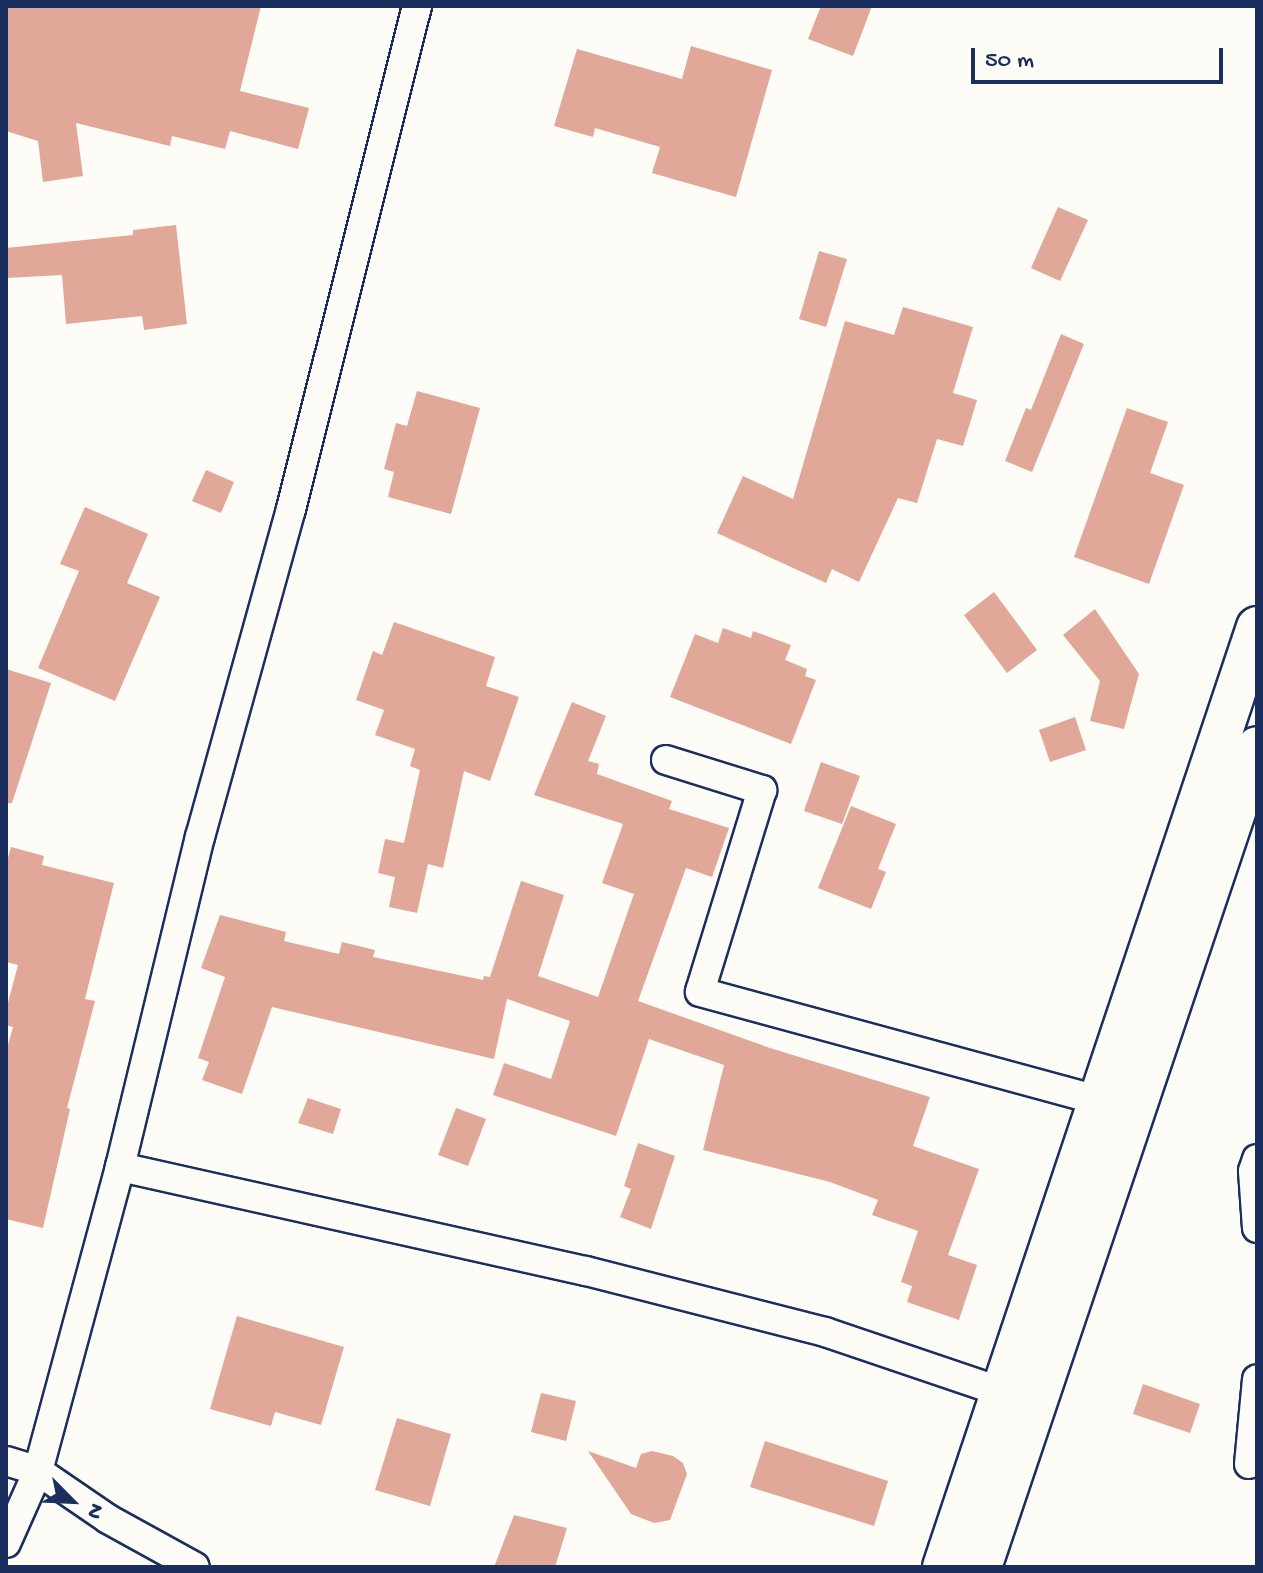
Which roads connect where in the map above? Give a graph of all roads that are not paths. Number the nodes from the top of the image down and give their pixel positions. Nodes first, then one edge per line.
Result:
1 (417, 6) edge
2 (1257, 627) edge
3 (1257, 747) edge
4 (666, 760) dead end
5 (1100, 1101) junction
6 (1257, 1159) edge
7 (120, 1167) junction
8 (1257, 1228) edge
9 (1257, 1379) edge
10 (1002, 1392) junction
11 (6, 1461) edge
12 (1249, 1464) dead end
13 (38, 1471) junction
14 (6, 1543) edge
15 (195, 1567) edge
16 (943, 1567) edge
17 (981, 1567) edge

1 - 7 street
2 - 5 main road
3 - 17 main road
4 - 5 street
5 - 10 main road
6 - 8 street
7 - 10 street
7 - 13 street
9 - 12 street
10 - 16 main road
11 - 13 street
13 - 14 street
13 - 15 street

